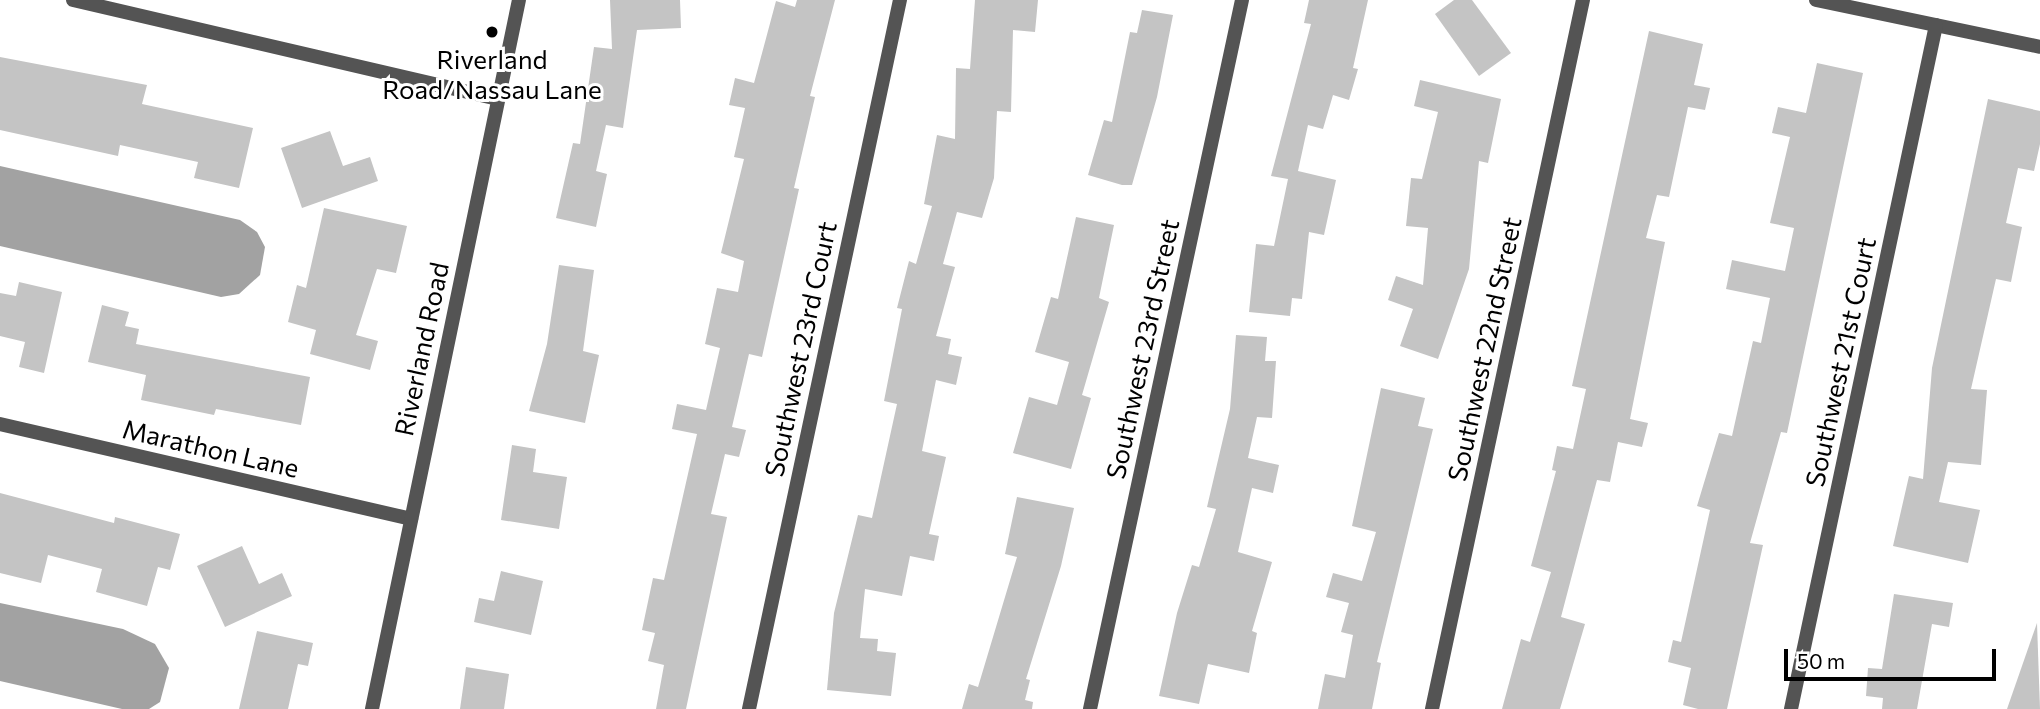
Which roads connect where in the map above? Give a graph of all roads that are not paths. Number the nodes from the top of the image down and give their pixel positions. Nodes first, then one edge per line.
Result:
1 (73, 0) edge
2 (519, 0) edge
3 (900, 0) edge
4 (1242, 0) edge
5 (1583, 0) edge
6 (1816, 0) edge
7 (1936, 25) junction
8 (2040, 47) edge
9 (498, 99) junction
10 (0, 424) edge
11 (411, 519) junction
12 (372, 709) edge
13 (749, 709) edge
14 (1090, 709) edge
15 (1432, 709) edge
16 (1791, 709) edge

1 - 9 street
2 - 9 street, Riverland Road
3 - 13 street, Southwest 23rd Court
4 - 14 street, Southwest 23rd Street
5 - 15 street, Southwest 22nd Street
6 - 7 street
7 - 8 street
7 - 16 street, Southwest 21st Court
9 - 11 street, Riverland Road
10 - 11 street, Marathon Lane
11 - 12 street, Riverland Road

